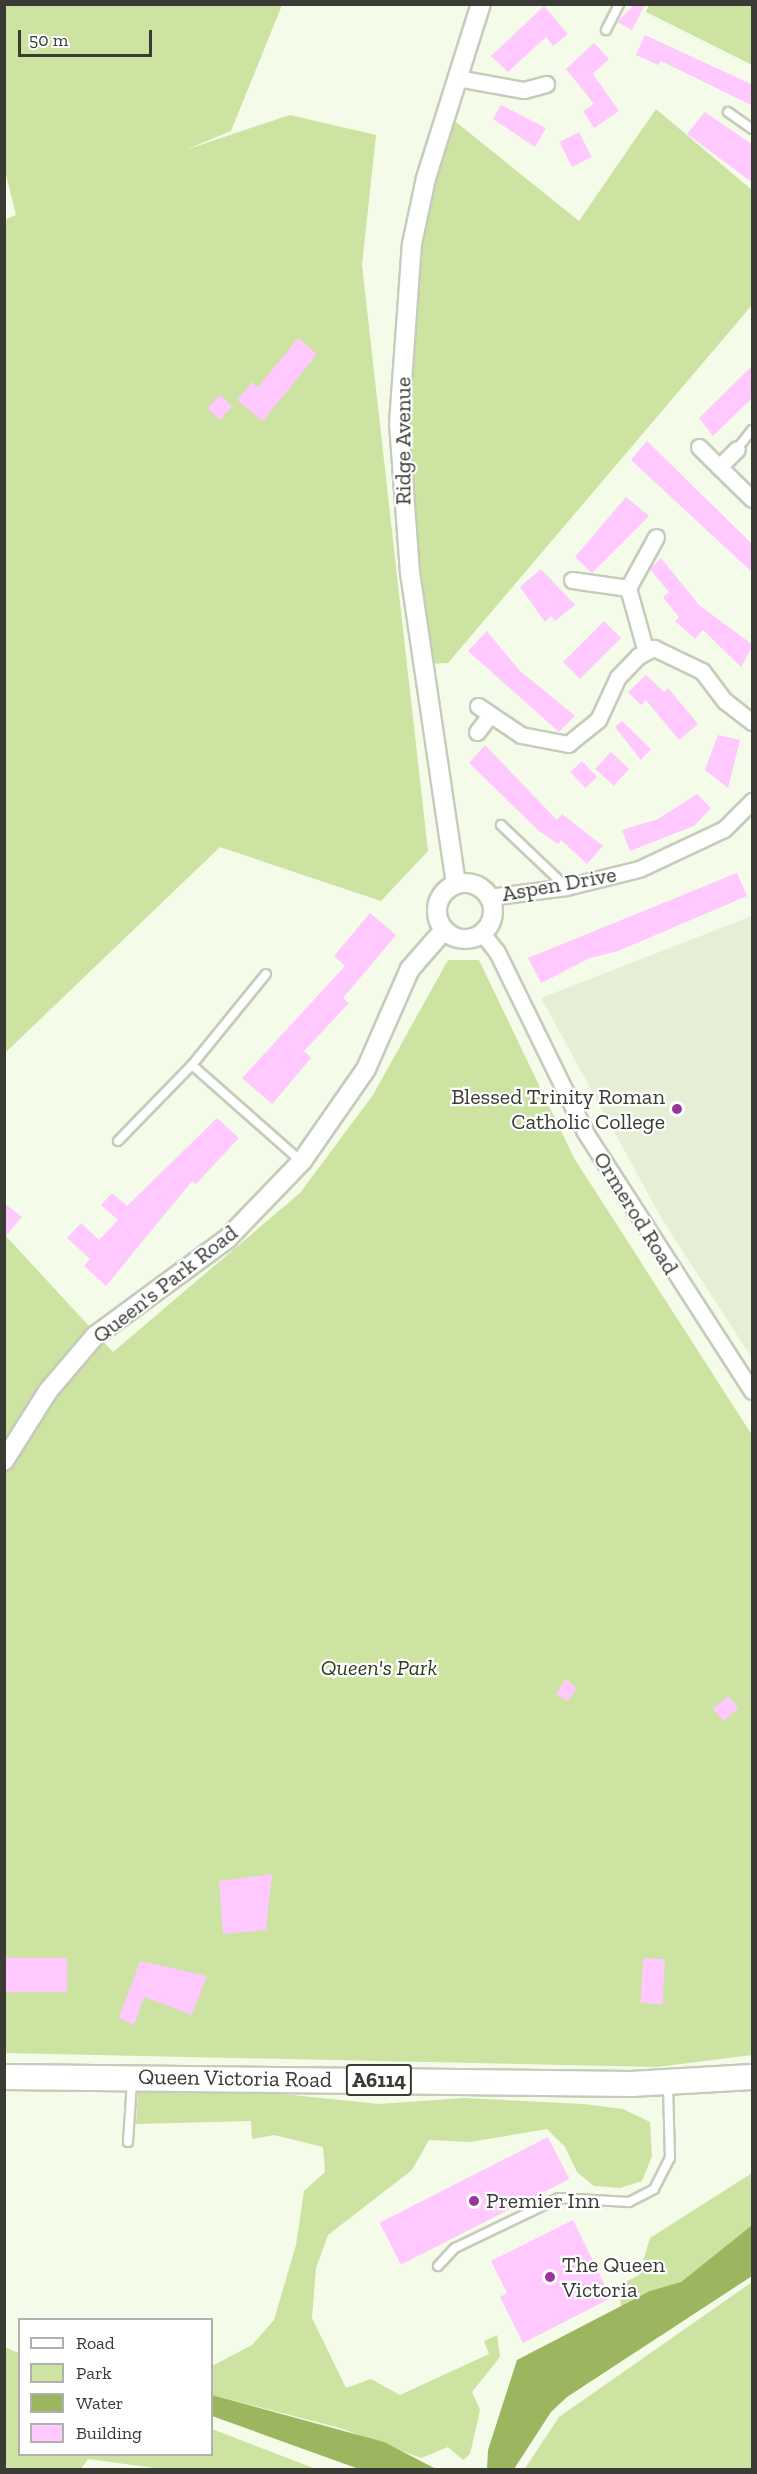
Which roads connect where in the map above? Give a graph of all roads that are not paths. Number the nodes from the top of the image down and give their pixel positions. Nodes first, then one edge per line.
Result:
1 (482, 4) edge
2 (619, 4) edge
3 (606, 30) dead end
4 (457, 78) junction
5 (546, 84) dead end
6 (728, 112) dead end
7 (753, 129) edge
8 (753, 430) edge
9 (699, 447) dead end
10 (737, 449) joint
11 (719, 467) junction
12 (753, 498) edge
13 (656, 537) dead end
14 (572, 580) dead end
15 (628, 588) junction
16 (646, 652) junction
17 (753, 722) edge
18 (477, 732) dead end
19 (753, 801) edge
20 (501, 825) dead end
21 (456, 884) junction
22 (566, 888) junction
23 (489, 897) junction
24 (444, 930) junction
25 (482, 933) junction
26 (266, 974) dead end
27 (192, 1065) junction
28 (117, 1141) dead end
29 (302, 1161) junction
30 (753, 1391) edge
31 (4, 1461) edge
32 (4, 2077) edge
33 (132, 2077) junction
34 (753, 2077) edge
35 (668, 2084) junction
36 (128, 2142) dead end
37 (438, 2266) dead end

1 - 4 street, Ridge Avenue
2 - 3 lane
4 - 5 street
4 - 21 street, Ridge Avenue
6 - 7 lane
8 - 10 lane
9 - 11 street
10 - 11 street
11 - 12 street
13 - 15 street
14 - 15 street
15 - 16 street
16 - 17 street
16 - 18 street
19 - 22 street, Aspen Drive
20 - 22 lane
21 - 23 street
21 - 24 street
22 - 23 street, Aspen Drive
23 - 25 street
24 - 25 street
24 - 29 street, Queen's Park Road
25 - 30 street, Ormerod Road
26 - 27 lane
27 - 28 lane
27 - 29 lane
29 - 31 street, Queen's Park Road
32 - 33 highway, Queen Victoria Road / A6114
33 - 35 highway, Queen Victoria Road / A6114
33 - 36 lane
34 - 35 highway, Queen Victoria Road / A6114
35 - 37 lane

